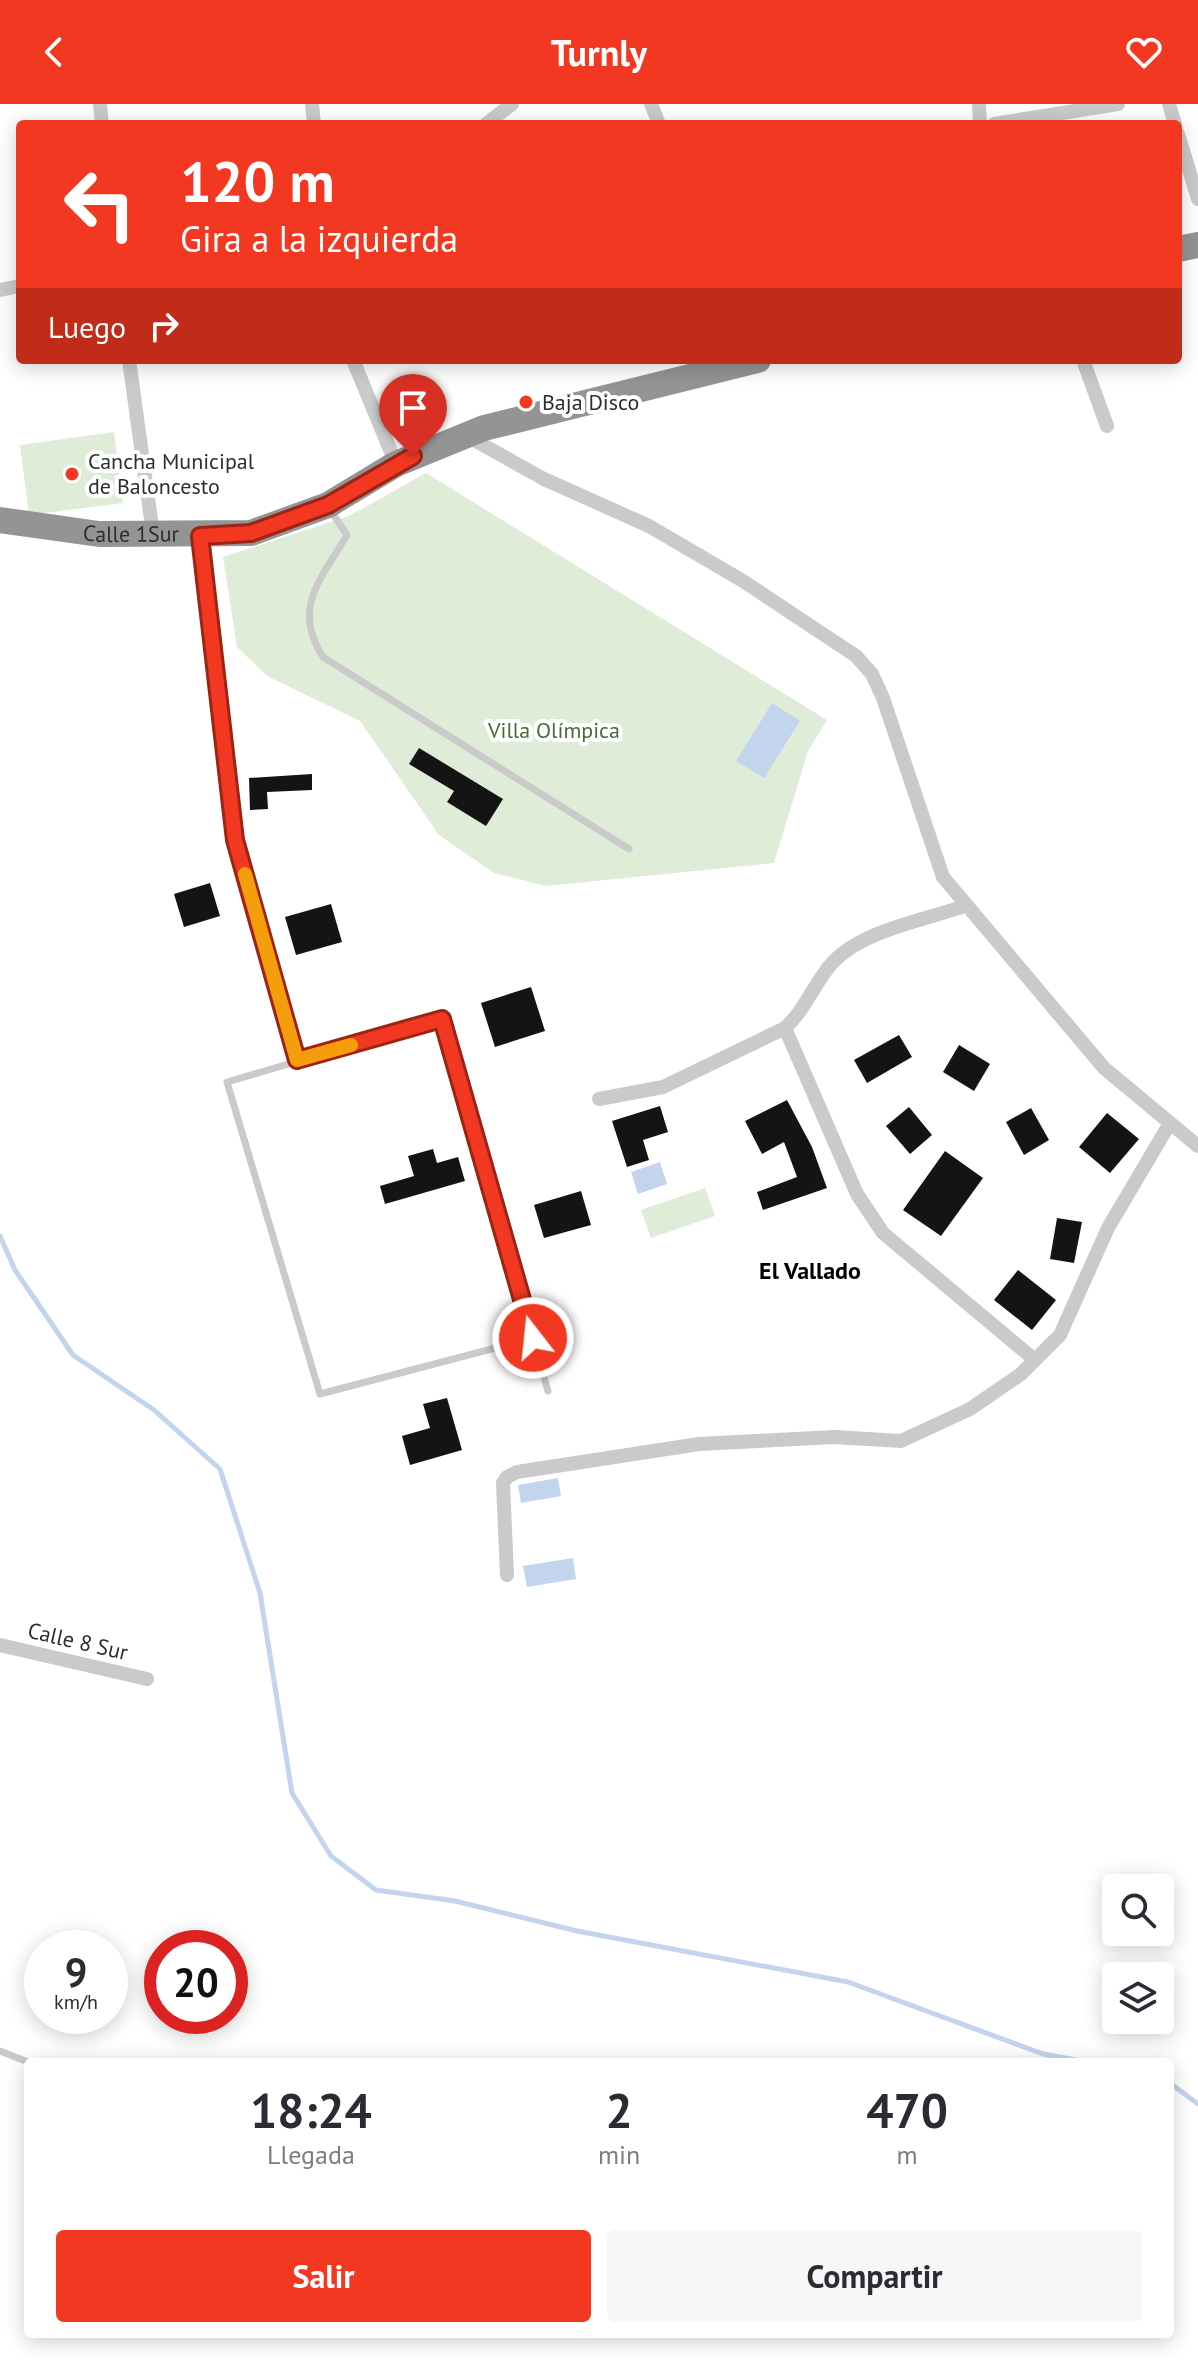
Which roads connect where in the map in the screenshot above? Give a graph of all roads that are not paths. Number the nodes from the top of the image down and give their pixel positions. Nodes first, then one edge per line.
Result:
1 (512, 104) edge
2 (1118, 104) edge
3 (1057, 110) edge
4 (491, 120) edge
5 (1027, 120) edge
6 (1182, 147) edge
7 (1198, 199) edge
8 (130, 364) edge
9 (355, 364) edge
10 (1084, 364) edge
11 (722, 365) edge
12 (1107, 426) dead end
13 (465, 435) junction
14 (396, 464) junction
15 (328, 505) junction
16 (0, 520) edge
17 (153, 534) junction
18 (200, 536) junction
19 (629, 849) dead end
20 (965, 906) junction
21 (785, 1028) junction
22 (297, 1060) junction
23 (599, 1099) dead end
24 (1170, 1123) junction
25 (1198, 1146) edge
26 (533, 1338) junction
27 (1035, 1360) junction
28 (548, 1391) dead end
29 (507, 1575) dead end
30 (0, 1645) edge
31 (147, 1679) dead end
32 (0, 2051) edge
33 (24, 2060) edge

1 - 4 street
2 - 3 street
3 - 5 street
6 - 7 street
8 - 17 street
9 - 14 street
10 - 12 street
11 - 13 highway, Calle 1Sur
13 - 14 highway, Calle 1Sur
13 - 20 street
14 - 15 highway, Calle 1Sur
15 - 18 highway, Calle 1Sur
15 - 19 lane
16 - 17 highway, Calle 1Sur
17 - 18 highway, Calle 1Sur
18 - 22 lane
20 - 21 street
20 - 24 street
21 - 23 street
21 - 27 street
22 - 26 lane
22 - 26 lane
24 - 25 street
24 - 27 street
26 - 28 lane
27 - 29 street
30 - 31 street, Calle 8 Sur
32 - 33 lane

